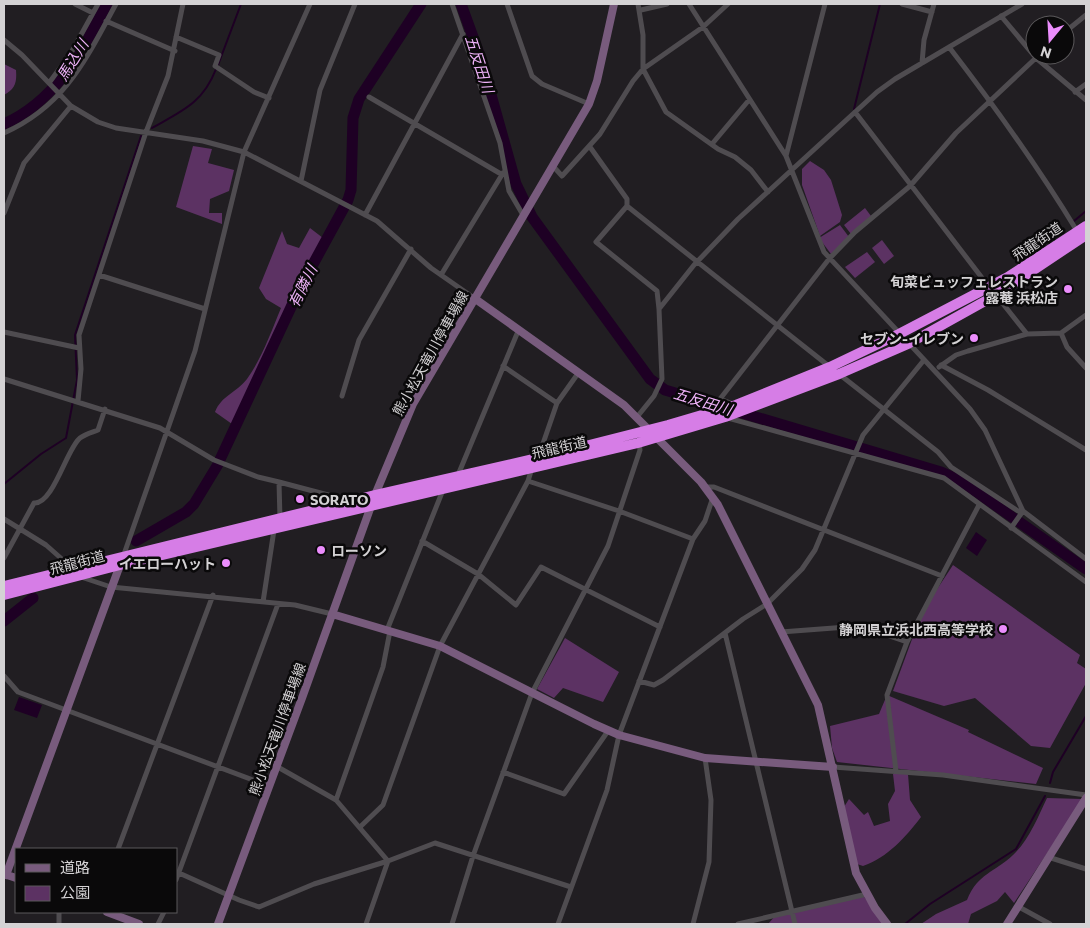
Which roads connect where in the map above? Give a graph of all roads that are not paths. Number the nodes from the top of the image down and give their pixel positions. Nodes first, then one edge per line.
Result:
1 (75, 4) edge
2 (98, 4) edge
3 (116, 4) edge
4 (183, 4) edge
5 (310, 4) edge
6 (355, 4) edge
7 (452, 4) edge
8 (507, 4) edge
9 (614, 4) edge
10 (638, 4) edge
11 (667, 4) edge
12 (689, 4) edge
13 (728, 4) edge
14 (825, 4) edge
15 (902, 4) edge
16 (934, 4) edge
17 (1022, 4) edge
18 (641, 10) junction
19 (93, 12) junction
20 (932, 12) junction
21 (1001, 16) junction
22 (1086, 16) edge
23 (106, 21) junction
24 (1075, 24) edge
25 (703, 27) junction
26 (463, 34) junction
27 (176, 37) junction
28 (4, 40) edge
29 (1025, 43) edge
30 (950, 46) junction
31 (175, 52) junction
32 (922, 63) junction
33 (1028, 65) edge
34 (1046, 65) edge
35 (643, 69) junction
36 (49, 83) junction
37 (1086, 84) edge
38 (1075, 92) junction
39 (59, 94) junction
40 (369, 97) dead end
41 (269, 98) junction
42 (749, 100) junction
43 (1086, 100) edge
44 (992, 101) junction
45 (589, 104) junction
46 (70, 106) junction
47 (855, 112) junction
48 (415, 122) junction
49 (146, 132) junction
50 (4, 133) edge
51 (712, 144) junction
52 (590, 147) junction
53 (244, 152) junction
54 (786, 156) junction
55 (552, 165) junction
56 (793, 169) junction
57 (503, 173) junction
58 (301, 181) junction
59 (910, 186) junction
60 (768, 192) junction
61 (627, 206) junction
62 (4, 213) edge
63 (524, 214) junction
64 (365, 215) junction
65 (1086, 226) edge
66 (1083, 236) edge
67 (411, 249) junction
68 (830, 259) junction
69 (698, 261) junction
70 (98, 275) junction
71 (441, 275) junction
72 (993, 291) junction
73 (474, 298) junction
74 (659, 309) junction
75 (205, 310) junction
76 (1086, 315) edge
77 (778, 324) junction
78 (519, 329) junction
79 (4, 332) edge
80 (1061, 333) junction
81 (899, 334) junction
82 (1027, 334) junction
83 (908, 344) junction
84 (78, 348) junction
85 (924, 360) junction
86 (941, 365) junction
87 (503, 366) junction
88 (830, 367) junction
89 (1086, 368) edge
90 (934, 370) junction
91 (580, 371) junction
92 (839, 374) junction
93 (4, 379) edge
94 (342, 396) dead end
95 (77, 401) junction
96 (557, 404) junction
97 (736, 405) junction
98 (105, 409) junction
99 (884, 409) junction
100 (636, 417) junction
101 (726, 417) junction
102 (168, 433) junction
103 (653, 434) junction
104 (638, 443) junction
105 (1086, 450) edge
106 (857, 453) junction
107 (538, 458) junction
108 (532, 468) junction
109 (457, 478) junction
110 (528, 481) junction
111 (279, 482) junction
112 (704, 487) junction
113 (443, 490) junction
114 (712, 497) junction
115 (374, 500) junction
116 (346, 502) junction
117 (979, 505) junction
118 (619, 511) junction
119 (1022, 513) junction
120 (4, 519) edge
121 (280, 520) junction
122 (1013, 526) junction
123 (20, 527) junction
124 (822, 529) junction
125 (274, 530) junction
126 (693, 539) junction
127 (422, 541) junction
128 (4, 558) edge
129 (1086, 559) edge
130 (122, 561) junction
131 (72, 568) junction
132 (478, 574) junction
133 (942, 576) junction
134 (80, 577) junction
135 (1086, 582) edge
136 (4, 586) edge
137 (111, 588) junction
138 (585, 590) junction
139 (4, 595) edge
140 (213, 596) junction
141 (263, 602) junction
142 (278, 604) junction
143 (767, 604) junction
144 (332, 614) junction
145 (660, 627) junction
146 (389, 631) junction
147 (781, 632) junction
148 (725, 633) junction
149 (907, 642) junction
150 (440, 646) junction
151 (4, 676) edge
152 (639, 681) junction
153 (532, 693) junction
154 (67, 711) junction
155 (608, 731) junction
156 (619, 735) junction
157 (157, 745) junction
158 (705, 758) junction
159 (756, 762) junction
160 (276, 766) junction
161 (218, 767) junction
162 (833, 767) junction
163 (896, 771) junction
164 (503, 772) junction
165 (269, 786) junction
166 (1086, 797) edge
167 (336, 800) junction
168 (360, 828) junction
169 (16, 848) edge
170 (118, 848) edge
171 (15, 850) edge
172 (473, 856) junction
173 (1048, 857) junction
174 (388, 861) junction
175 (1086, 870) edge
176 (179, 872) joint
177 (5, 877) edge
178 (571, 887) junction
179 (867, 894) junction
180 (228, 896) junction
181 (1019, 907) junction
182 (794, 911) junction
183 (110, 913) edge
184 (139, 924) edge
185 (218, 924) edge
186 (366, 924) edge
187 (452, 924) edge
188 (558, 924) edge
189 (693, 924) edge
190 (738, 924) edge
191 (796, 924) edge
192 (887, 924) edge
193 (1007, 924) edge
194 (1050, 924) edge

1 - 19 street
2 - 19 street
3 - 23 street
4 - 27 street
5 - 41 street
6 - 58 street
7 - 26 street
8 - 45 street
9 - 45 street, 熊小松天竜川停車場線
10 - 18 street
11 - 18 street
12 - 25 street
13 - 25 street
14 - 54 street
15 - 20 street
16 - 20 street
17 - 21 street
18 - 35 street
19 - 36 street
20 - 32 street
21 - 29 street
21 - 30 street
22 - 24 street
23 - 31 street
23 - 39 street
25 - 35 street
25 - 42 street
26 - 48 street
26 - 57 street
27 - 31 street
27 - 41 street
28 - 36 street
30 - 32 street
30 - 44 street
31 - 49 street
32 - 47 street
33 - 44 street
34 - 38 street
35 - 51 street
35 - 52 street
36 - 39 street
37 - 38 street
38 - 43 street
39 - 46 street
39 - 50 street
40 - 48 street
41 - 53 street
42 - 51 street
42 - 54 street
44 - 59 street
44 - 66 street
45 - 55 street, 熊小松天竜川停車場線
46 - 49 street
46 - 62 street
47 - 56 street
47 - 59 street
48 - 57 street
48 - 64 street
49 - 53 street
49 - 70 street
51 - 60 street
52 - 55 street
52 - 61 street
53 - 58 street
53 - 75 street
54 - 56 street
55 - 63 street, 熊小松天竜川停車場線
56 - 60 street
56 - 68 street
57 - 63 street
57 - 71 street
58 - 64 street
59 - 68 street
59 - 72 street
60 - 69 street
61 - 69 street
61 - 74 street
63 - 73 street, 熊小松天竜川停車場線
64 - 67 street
65 - 66 highway, 飛龍街道
66 - 72 highway, 飛龍街道
67 - 71 street
67 - 94 street
68 - 77 street
68 - 81 street
69 - 74 street
69 - 77 street
70 - 75 street
70 - 84 street
71 - 73 street
72 - 81 highway, 飛龍街道
72 - 82 street
72 - 83 highway, 飛龍街道
73 - 78 street
73 - 115 street, 熊小松天竜川停車場線
74 - 100 street
75 - 102 street
76 - 80 street
77 - 88 street
77 - 97 street
78 - 87 street
78 - 91 street
79 - 84 street
80 - 82 street
80 - 89 street
81 - 83 street
81 - 88 highway, 飛龍街道
82 - 86 street
83 - 85 street
83 - 92 highway, 飛龍街道
84 - 95 street
85 - 90 street
85 - 99 street
86 - 90 street
86 - 105 street
87 - 96 street
87 - 109 street
88 - 97 highway, 飛龍街道
90 - 119 street
91 - 96 street
91 - 100 street
92 - 99 street
92 - 101 highway, 飛龍街道
93 - 95 street
95 - 98 street
96 - 107 street
97 - 103 highway, 飛龍街道
98 - 102 street
98 - 123 street
99 - 106 street
99 - 119 street
100 - 103 street
101 - 103 highway, 飛龍街道
101 - 106 street
102 - 111 street
102 - 130 street
103 - 104 highway, 飛龍街道
103 - 107 highway, 飛龍街道
103 - 112 street
104 - 108 highway, 飛龍街道
104 - 118 street
106 - 117 street
106 - 124 street
107 - 109 highway, 飛龍街道
108 - 110 street
108 - 113 highway, 飛龍街道
109 - 115 highway, 飛龍街道
110 - 118 street
110 - 132 street
111 - 116 street
111 - 121 street
112 - 114 street
112 - 124 street
113 - 115 highway, 飛龍街道
113 - 127 street
114 - 126 street
114 - 143 street
115 - 116 highway, 飛龍街道
115 - 125 highway, 飛龍街道
115 - 144 street, 熊小松天竜川停車場線
116 - 121 highway, 飛龍街道
117 - 122 street
117 - 133 street
118 - 126 street
118 - 138 street
119 - 122 street
119 - 129 street
120 - 123 street
121 - 130 highway, 飛龍街道
122 - 135 street
123 - 128 street
123 - 131 street
124 - 133 street
124 - 143 street
125 - 130 highway, 飛龍街道
125 - 141 street
126 - 145 street
127 - 132 street
127 - 146 street
130 - 131 highway, 飛龍街道
130 - 134 highway, 飛龍街道
130 - 137 street
131 - 136 highway, 飛龍街道
132 - 138 street
132 - 150 street
133 - 149 street
134 - 137 street
134 - 139 highway, 飛龍街道
137 - 140 street
137 - 154 street
138 - 145 street
138 - 153 street
140 - 141 street
140 - 157 street
141 - 142 street
142 - 144 street
142 - 161 street
143 - 147 street
143 - 148 street
144 - 146 street
144 - 160 street, 熊小松天竜川停車場線
145 - 152 street
146 - 150 street
146 - 167 street
147 - 149 street
147 - 162 street
148 - 152 street
148 - 159 street
149 - 163 street
150 - 153 street
150 - 168 street
151 - 154 street
152 - 156 street
153 - 155 street
153 - 164 street
154 - 157 street
154 - 169 street
155 - 156 street
155 - 164 street
156 - 158 street
156 - 178 street
157 - 161 street
157 - 170 street
158 - 159 street
158 - 189 street
159 - 162 street
159 - 182 street
160 - 165 street, 熊小松天竜川停車場線
160 - 167 street
161 - 165 street
161 - 176 street
162 - 163 street
162 - 179 street
163 - 166 street
164 - 172 street
165 - 180 street, 熊小松天竜川停車場線
166 - 173 street
167 - 168 street
168 - 174 street
171 - 177 street
172 - 174 street
172 - 178 street
172 - 187 street
173 - 175 street
173 - 181 street
174 - 180 street
174 - 186 street
176 - 180 street
178 - 188 street
179 - 182 street
179 - 192 street
180 - 185 street, 熊小松天竜川停車場線
181 - 193 street
181 - 194 street
182 - 190 street
182 - 191 street
183 - 184 street

